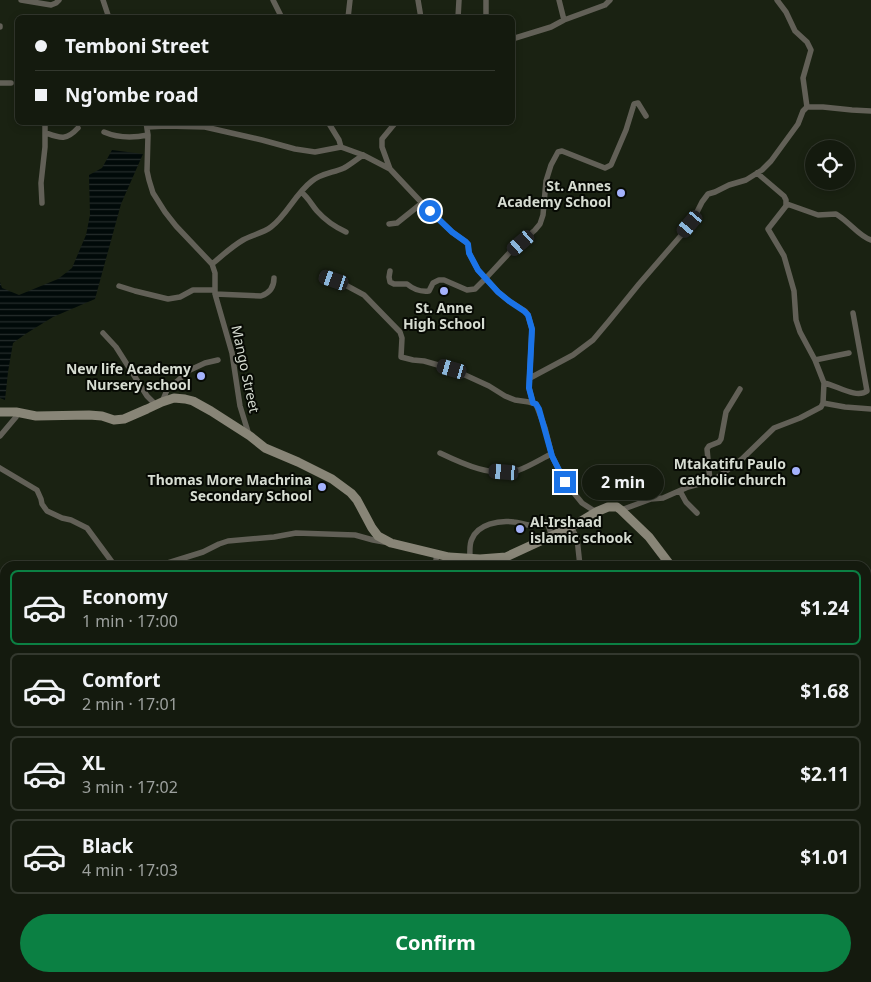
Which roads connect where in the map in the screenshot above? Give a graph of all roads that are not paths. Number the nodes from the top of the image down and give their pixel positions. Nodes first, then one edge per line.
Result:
1 (21, 0) edge
2 (59, 0) edge
3 (103, 0) edge
4 (273, 0) edge
5 (350, 0) edge
6 (418, 0) edge
7 (459, 0) edge
8 (486, 0) edge
9 (559, 0) edge
10 (610, 0) edge
11 (777, 0) edge
12 (108, 15) edge
13 (280, 15) edge
14 (348, 15) edge
15 (420, 15) edge
16 (458, 15) edge
17 (486, 15) edge
18 (564, 20) junction
19 (515, 38) edge
20 (0, 83) edge
21 (11, 83) dead end
22 (807, 107) junction
23 (871, 111) edge
24 (646, 116) dead end
25 (45, 125) edge
26 (146, 125) edge
27 (180, 125) edge
28 (200, 125) edge
29 (330, 125) edge
30 (394, 125) edge
31 (78, 128) dead end
32 (104, 132) dead end
33 (46, 133) junction
34 (148, 135) junction
35 (341, 146) junction
36 (363, 155) junction
37 (390, 169) junction
38 (757, 173) junction
39 (301, 192) junction
40 (42, 203) dead end
41 (422, 203) junction
42 (787, 204) junction
43 (389, 224) dead end
44 (346, 232) dead end
45 (871, 240) edge
46 (212, 264) junction
47 (390, 271) dead end
48 (322, 276) dead end
49 (274, 278) dead end
50 (486, 278) junction
51 (119, 286) dead end
52 (215, 292) junction
53 (853, 313) dead end
54 (103, 333) dead end
55 (849, 353) dead end
56 (218, 360) dead end
57 (814, 360) junction
58 (530, 378) junction
59 (824, 383) junction
60 (740, 389) dead end
61 (159, 403) junction
62 (533, 403) junction
63 (824, 403) junction
64 (871, 409) edge
65 (0, 412) edge
66 (18, 412) junction
67 (249, 435) junction
68 (0, 436) edge
69 (440, 453) dead end
70 (551, 454) junction
71 (0, 468) edge
72 (710, 481) junction
73 (680, 491) junction
74 (621, 510) junction
75 (596, 512) junction
76 (697, 513) dead end
77 (571, 527) junction
78 (552, 536) junction
79 (391, 543) junction
80 (437, 554) junction
81 (470, 558) junction
82 (111, 561) edge
83 (174, 561) edge
84 (436, 561) edge
85 (492, 561) edge
86 (500, 561) edge
87 (579, 561) edge
88 (667, 561) edge

1 - 2 street
3 - 12 street
4 - 13 street
5 - 14 street
6 - 15 street
7 - 16 street
8 - 17 street
9 - 18 street
10 - 18 street
11 - 22 street
18 - 19 street
20 - 21 street
22 - 23 street
22 - 38 street
24 - 50 street
25 - 33 street
26 - 27 street
26 - 34 street
28 - 35 street
29 - 35 street
30 - 37 street
31 - 33 street
32 - 34 street
33 - 40 street
34 - 46 street
35 - 36 street
36 - 37 street
36 - 39 street
37 - 41 street
38 - 42 street
38 - 58 street
39 - 44 street
39 - 46 street
41 - 43 street
41 - 50 street
42 - 45 street
42 - 57 street
46 - 52 street, Mango Street
47 - 50 street
48 - 62 street
49 - 52 street
50 - 58 street
51 - 52 street
52 - 67 street, Mango Street
53 - 59 street
54 - 61 street
55 - 57 street
56 - 61 street
57 - 59 street
58 - 62 street
59 - 63 street
60 - 72 street
61 - 66 street
61 - 67 street
62 - 70 street
63 - 64 street
63 - 72 street
65 - 66 street
66 - 68 street
67 - 79 street
69 - 70 street
70 - 75 street
71 - 82 street
72 - 73 street
73 - 74 street
73 - 76 street
74 - 75 street
74 - 88 street
75 - 77 street
77 - 78 street
77 - 87 street
78 - 81 street
78 - 86 street
79 - 80 street
79 - 83 street
80 - 81 street
80 - 84 street
81 - 85 street

